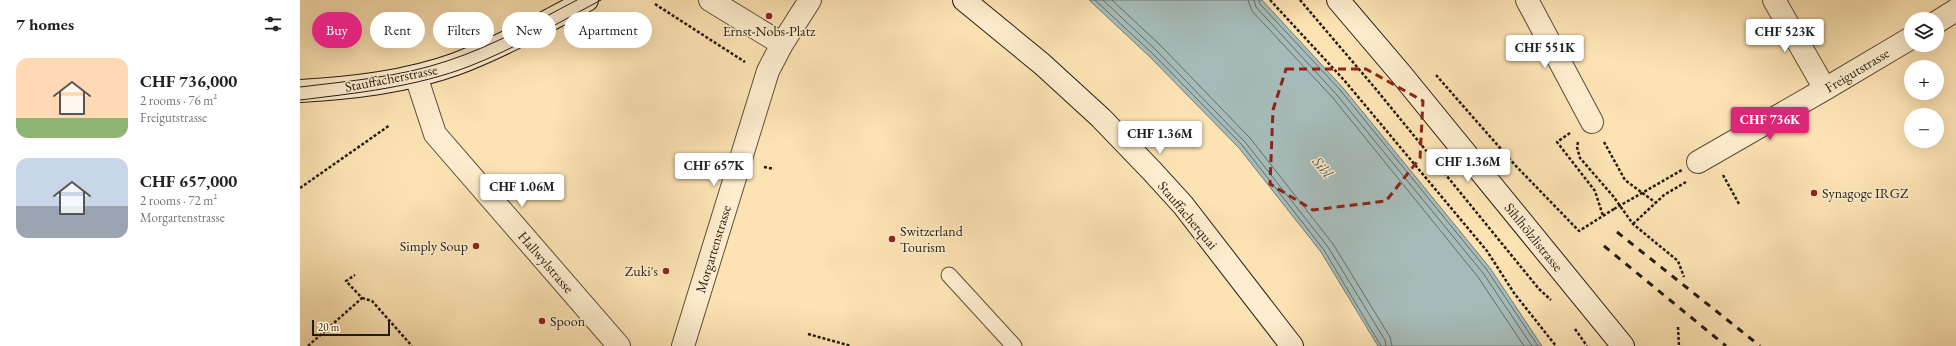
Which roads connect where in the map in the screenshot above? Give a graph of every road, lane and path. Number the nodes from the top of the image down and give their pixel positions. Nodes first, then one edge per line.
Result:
1 (587, 0) edge
2 (710, 0) edge
3 (810, 0) edge
4 (964, 0) edge
5 (1270, 0) edge
6 (1300, 0) edge
7 (1338, 0) edge
8 (1528, 0) edge
9 (1774, 0) edge
10 (655, 4) dead end
11 (1956, 10) edge
12 (1944, 18) edge
13 (1904, 42) edge
14 (782, 44) junction
15 (749, 65) dead end
16 (1434, 72) dead end
17 (416, 76) junction
18 (1825, 89) junction
19 (300, 91) edge
20 (1592, 122) joint
21 (390, 125) dead end
22 (1574, 135) dead end
23 (1578, 153) dead end
24 (1690, 166) joint
25 (764, 167) dead end
26 (774, 169) dead end
27 (1722, 173) dead end
28 (1688, 181) dead end
29 (300, 188) edge
30 (1656, 203) junction
31 (1739, 204) dead end
32 (1603, 216) junction
33 (1633, 224) junction
34 (355, 275) dead end
35 (949, 275) dead end
36 (1684, 277) dead end
37 (1539, 289) dead end
38 (362, 298) junction
39 (1678, 327) dead end
40 (808, 334) dead end
41 (308, 346) edge
42 (412, 346) edge
43 (619, 346) edge
44 (683, 346) edge
45 (851, 346) edge
46 (1014, 346) edge
47 (1292, 346) edge
48 (1556, 346) edge
49 (1623, 346) edge
50 (1679, 346) edge

1 - 17 street, Stauffacherstrasse
2 - 14 street
3 - 14 street, Morgartenstrasse
4 - 47 street, Stauffacherquai
5 - 48 path
6 - 37 path
7 - 49 street, Sihlhölzlistrasse
8 - 20 street
9 - 18 street
10 - 15 path
11 - 12 street
13 - 18 street, Freigutstrasse
14 - 44 street, Morgartenstrasse
16 - 32 path
17 - 19 street, Stauffacherstrasse
17 - 43 street, Hallwylstrasse
18 - 24 street, Freigutstrasse
20 - 30 path
21 - 29 path
22 - 32 path
23 - 33 path
24 - 32 path, bridge
25 - 26 path
27 - 31 path
28 - 30 path
30 - 33 path
33 - 36 path
34 - 38 path
35 - 46 lane
38 - 41 path
38 - 42 path
39 - 50 path
40 - 45 path

